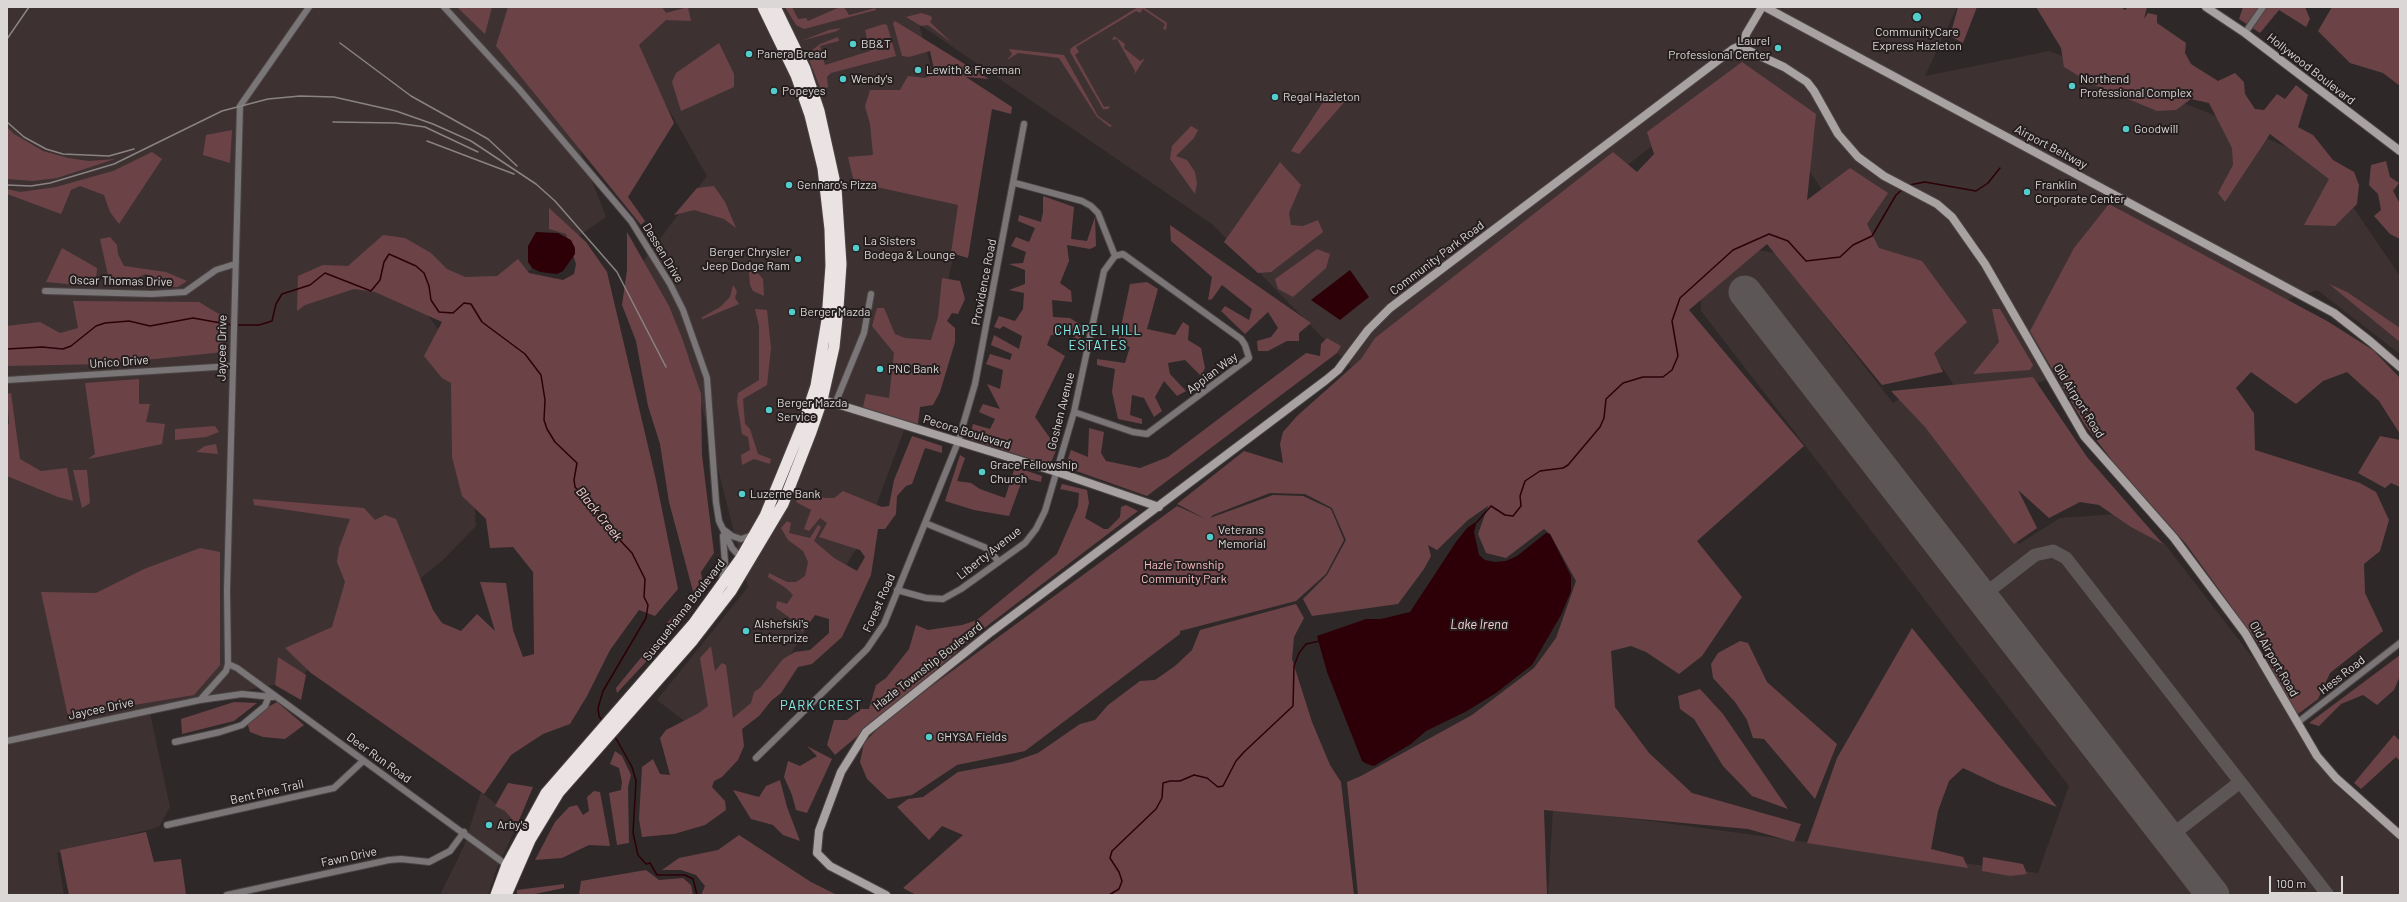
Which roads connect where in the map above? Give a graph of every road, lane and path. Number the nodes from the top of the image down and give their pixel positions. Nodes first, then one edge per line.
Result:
1 (309, 7) edge
2 (444, 7) edge
3 (763, 7) edge
4 (775, 7) edge
5 (1762, 7) edge
6 (1766, 7) edge
7 (2206, 7) edge
8 (2264, 7) edge
9 (2245, 33) junction
10 (1744, 44) junction
11 (1024, 124) dead end
12 (2400, 151) edge
13 (1015, 183) junction
14 (1115, 256) junction
15 (235, 264) junction
16 (45, 291) dead end
17 (871, 294) dead end
18 (232, 366) junction
19 (2400, 367) edge
20 (7, 380) edge
21 (817, 398) junction
22 (835, 404) junction
23 (1074, 412) junction
24 (958, 442) junction
25 (1057, 472) junction
26 (1160, 507) junction
27 (925, 523) junction
28 (721, 527) junction
29 (756, 533) junction
30 (745, 561) junction
31 (999, 562) junction
32 (897, 590) junction
33 (717, 593) junction
34 (2400, 643) edge
35 (228, 664) junction
36 (269, 696) junction
37 (277, 697) junction
38 (200, 700) junction
39 (615, 721) junction
40 (2296, 723) junction
41 (7, 741) edge
42 (175, 742) dead end
43 (756, 758) dead end
44 (363, 760) junction
45 (167, 825) dead end
46 (464, 832) junction
47 (2400, 835) edge
48 (512, 868) junction
49 (227, 895) edge
50 (496, 895) edge
51 (506, 895) edge
52 (886, 895) edge

1 - 15 street, Jaycee Drive
2 - 28 street, Dessen Drive
3 - 21 highway, Susquehanna Boulevard
4 - 21 highway, Susquehanna Boulevard
5 - 10 street
6 - 19 street, Airport Beltway
7 - 9 street, Hollywood Boulevard
8 - 9 street
9 - 12 street, Hollywood Boulevard
10 - 26 street, Community Park Road
10 - 40 street, Old Airport Road
11 - 13 street, Providence Road
13 - 14 street
13 - 24 street, Providence Road
14 - 23 street, Goshen Avenue
14 - 23 street, Appian Way
15 - 16 street, Oscar Thomas Drive
15 - 18 street, Jaycee Drive
17 - 22 street
18 - 20 street, Unico Drive
18 - 35 street, Jaycee Drive
21 - 22 street, Pecora Boulevard
21 - 29 highway, Susquehanna Boulevard
21 - 30 highway, Susquehanna Boulevard
22 - 24 street, Pecora Boulevard
23 - 25 street, Goshen Avenue
24 - 25 street, Pecora Boulevard
24 - 27 street, Forest Road
25 - 26 street, Pecora Boulevard
25 - 31 street, Liberty Avenue
26 - 52 street, Hazle Township Boulevard
27 - 31 street
27 - 32 street, Forest Road
28 - 29 street
28 - 30 street, Dessen Drive
28 - 33 street
29 - 30 highway, Susquehanna Boulevard
30 - 33 highway, Susquehanna Boulevard
30 - 39 highway, Susquehanna Boulevard
31 - 32 street, Liberty Avenue
32 - 43 street, Forest Road
33 - 39 highway, Susquehanna Boulevard
34 - 40 street, Hess Road
35 - 37 street, Deer Run Road
35 - 38 street, Jaycee Drive
36 - 37 street, Jaycee Drive
36 - 38 street, Jaycee Drive
36 - 42 street
37 - 44 street, Deer Run Road
38 - 41 street, Jaycee Drive
39 - 48 highway, Susquehanna Boulevard
40 - 47 street, Old Airport Road
44 - 45 street, Bent Pine Trail
44 - 46 street, Deer Run Road
46 - 48 street, Deer Run Road
46 - 49 street, Fawn Drive
48 - 50 highway, Susquehanna Boulevard
48 - 51 highway, Susquehanna Boulevard

